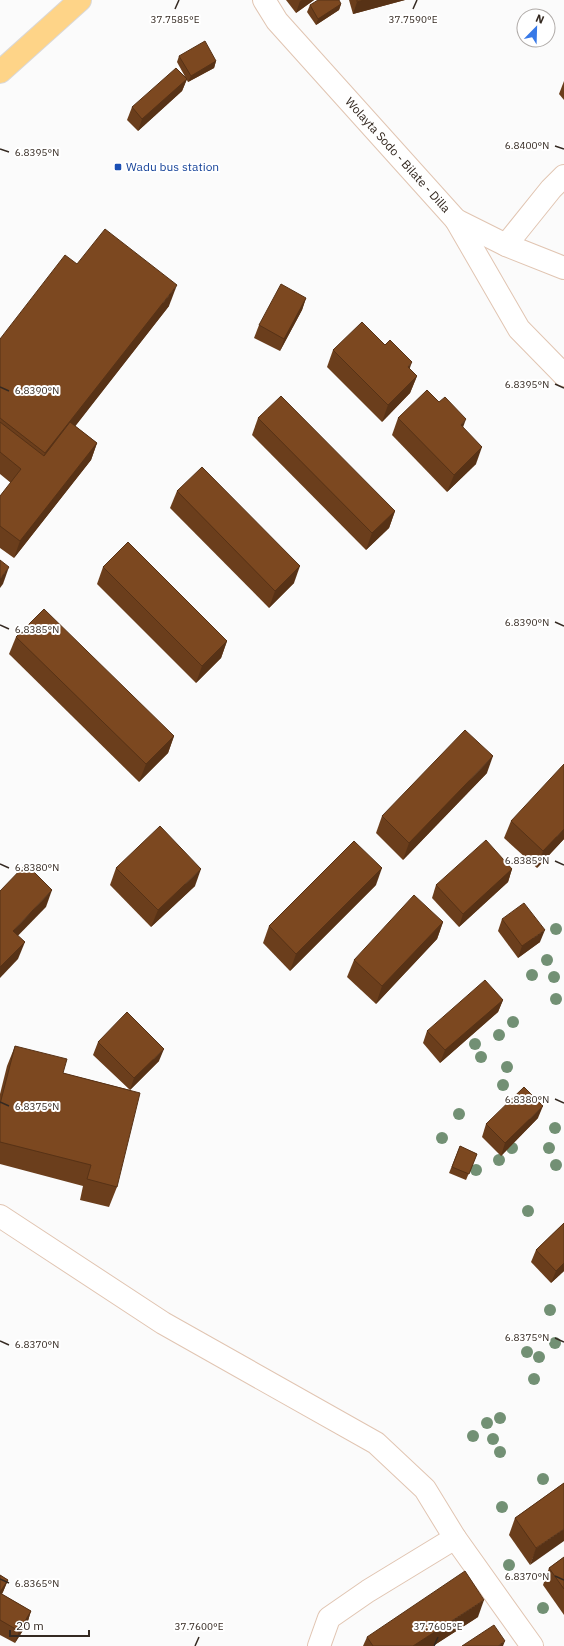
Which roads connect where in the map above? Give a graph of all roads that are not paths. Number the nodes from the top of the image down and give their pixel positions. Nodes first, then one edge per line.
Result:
1 (80, 0) edge
2 (264, 0) edge
3 (0, 72) edge
4 (564, 176) edge
5 (456, 220) junction
6 (506, 245) junction
7 (564, 268) edge
8 (564, 375) edge
9 (0, 1216) edge
10 (455, 1538) junction
11 (319, 1646) edge
12 (532, 1646) edge

1 - 3 main road
2 - 5 street, Wolayta Sodo - Bilate - Dilla
4 - 6 street
5 - 6 street, Wolayta Sodo - Bilate - Dilla
5 - 8 street
6 - 7 street, Wolayta Sodo - Bilate - Dilla
9 - 10 street
10 - 11 street
10 - 12 street

